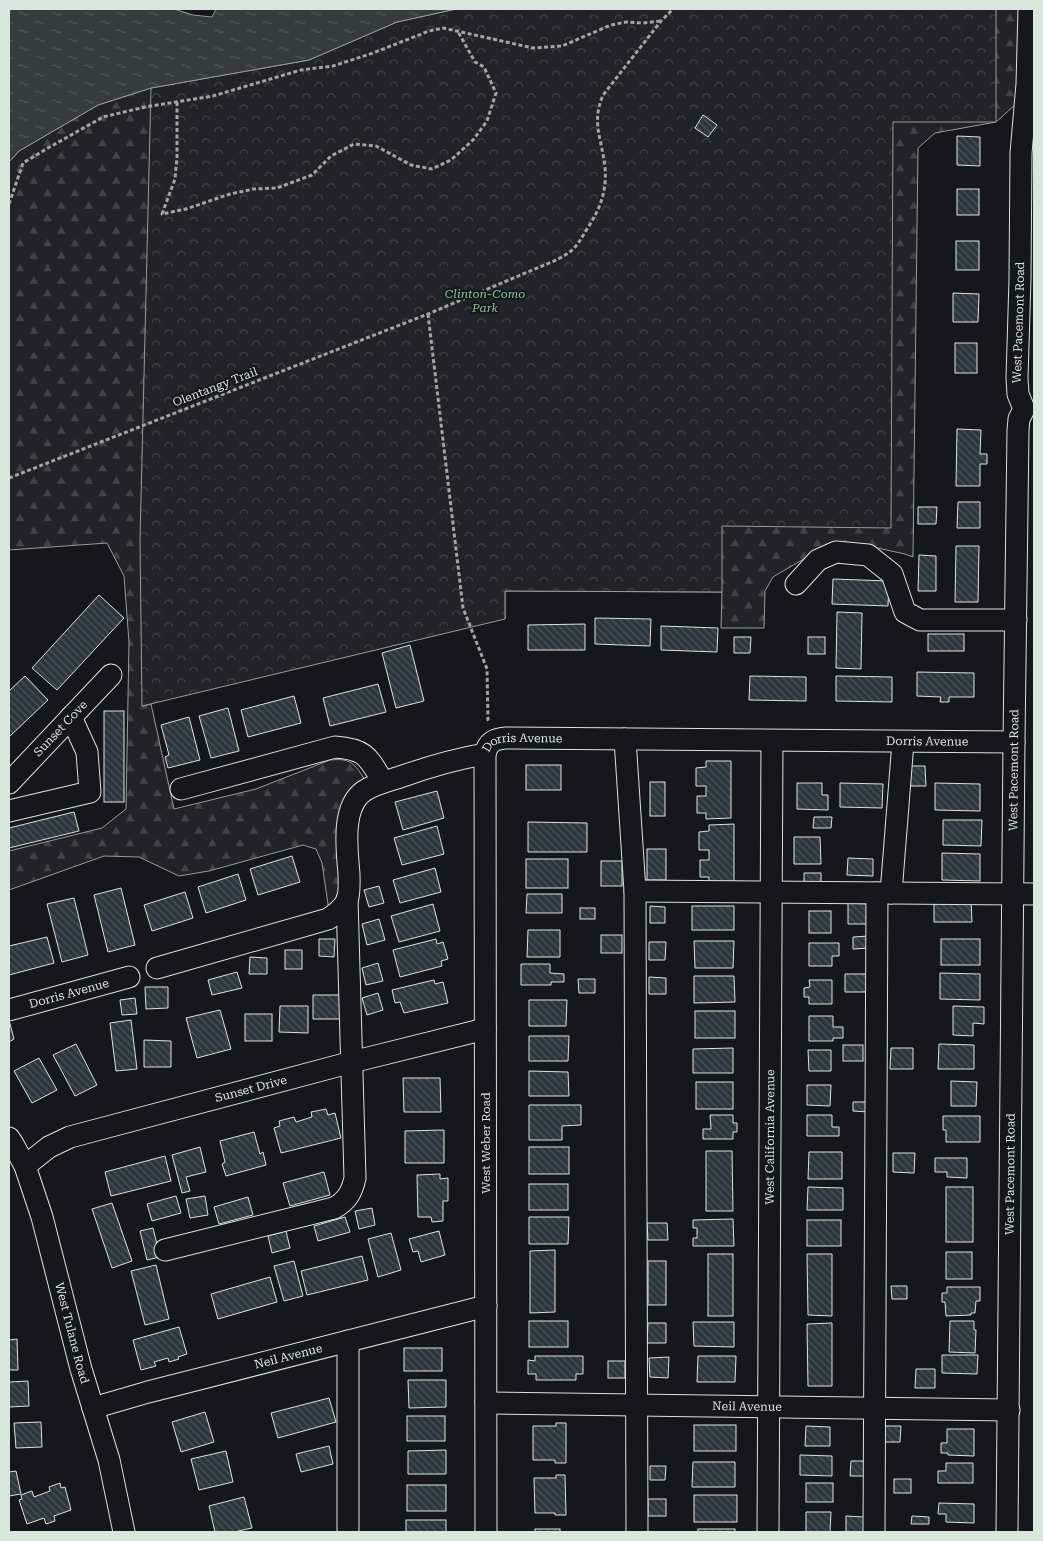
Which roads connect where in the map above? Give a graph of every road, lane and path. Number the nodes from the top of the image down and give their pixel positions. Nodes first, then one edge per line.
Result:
1 (673, 9) edge
2 (1029, 9) edge
3 (661, 21) junction
4 (456, 30) junction
5 (177, 102) junction
6 (9, 204) edge
7 (428, 314) junction
8 (1029, 405) edge
9 (9, 478) edge
10 (796, 584) dead end
11 (1016, 620) junction
12 (111, 675) dead end
13 (71, 717) junction
14 (625, 739) junction
15 (772, 741) junction
16 (903, 742) junction
17 (1014, 742) junction
18 (491, 746) junction
19 (383, 782) junction
20 (9, 783) edge
21 (181, 789) dead end
22 (9, 811) edge
23 (635, 891) junction
24 (771, 892) junction
25 (884, 893) junction
26 (1012, 894) junction
27 (1034, 894) edge
28 (347, 899) junction
29 (158, 968) dead end
30 (128, 977) dead end
31 (9, 1010) edge
32 (485, 1028) junction
33 (352, 1062) junction
34 (9, 1138) edge
35 (25, 1166) junction
36 (164, 1250) dead end
37 (486, 1306) junction
38 (348, 1340) junction
39 (486, 1402) junction
40 (636, 1405) junction
41 (769, 1407) junction
42 (93, 1408) junction
43 (874, 1408) junction
44 (1009, 1410) junction
45 (124, 1532) edge
46 (348, 1532) edge
47 (486, 1532) edge
48 (637, 1532) edge
49 (768, 1532) edge
50 (874, 1532) edge
51 (1007, 1532) edge

1 - 3 path, Olentangy Trail
2 - 8 street, West Pacemont Road
3 - 4 path
3 - 7 path, Olentangy Trail
4 - 5 path
4 - 5 path
5 - 6 path
7 - 9 path, Olentangy Trail
7 - 18 path
8 - 11 street, West Pacemont Road
10 - 11 street
11 - 17 street, West Pacemont Road
12 - 13 street, Sunset Cove
13 - 20 street, Sunset Cove
13 - 22 street
14 - 15 street, Dorris Avenue
14 - 18 street, Dorris Avenue
14 - 23 street
15 - 16 street, Dorris Avenue
15 - 24 street, West California Avenue
16 - 17 street, Dorris Avenue
16 - 25 street
17 - 26 street, West Pacemont Road
18 - 19 street, Dorris Avenue
18 - 32 street, West Weber Road
19 - 21 street
19 - 28 street, Dorris Avenue
23 - 24 street
23 - 40 street
24 - 25 street
24 - 41 street, West California Avenue
25 - 26 street
25 - 43 street
26 - 27 street
26 - 44 street, West Pacemont Road
28 - 29 street
28 - 33 street, Dorris Avenue
30 - 31 street, Dorris Avenue
32 - 33 street, Sunset Drive
32 - 37 street, West Weber Road
33 - 35 street, Sunset Drive
33 - 36 street, Dorris Avenue
34 - 35 street, West Tulane Road
35 - 42 street, West Tulane Road
37 - 38 street, Neil Avenue
37 - 39 street, West Weber Road
38 - 42 street, Neil Avenue
38 - 46 street
39 - 40 street, Neil Avenue
39 - 47 street, West Weber Road
40 - 41 street, Neil Avenue
40 - 48 street
41 - 43 street, Neil Avenue
41 - 49 street, West California Avenue
42 - 45 street, West Tulane Road
43 - 44 street, Neil Avenue
43 - 50 street
44 - 51 street, West Pacemont Road

